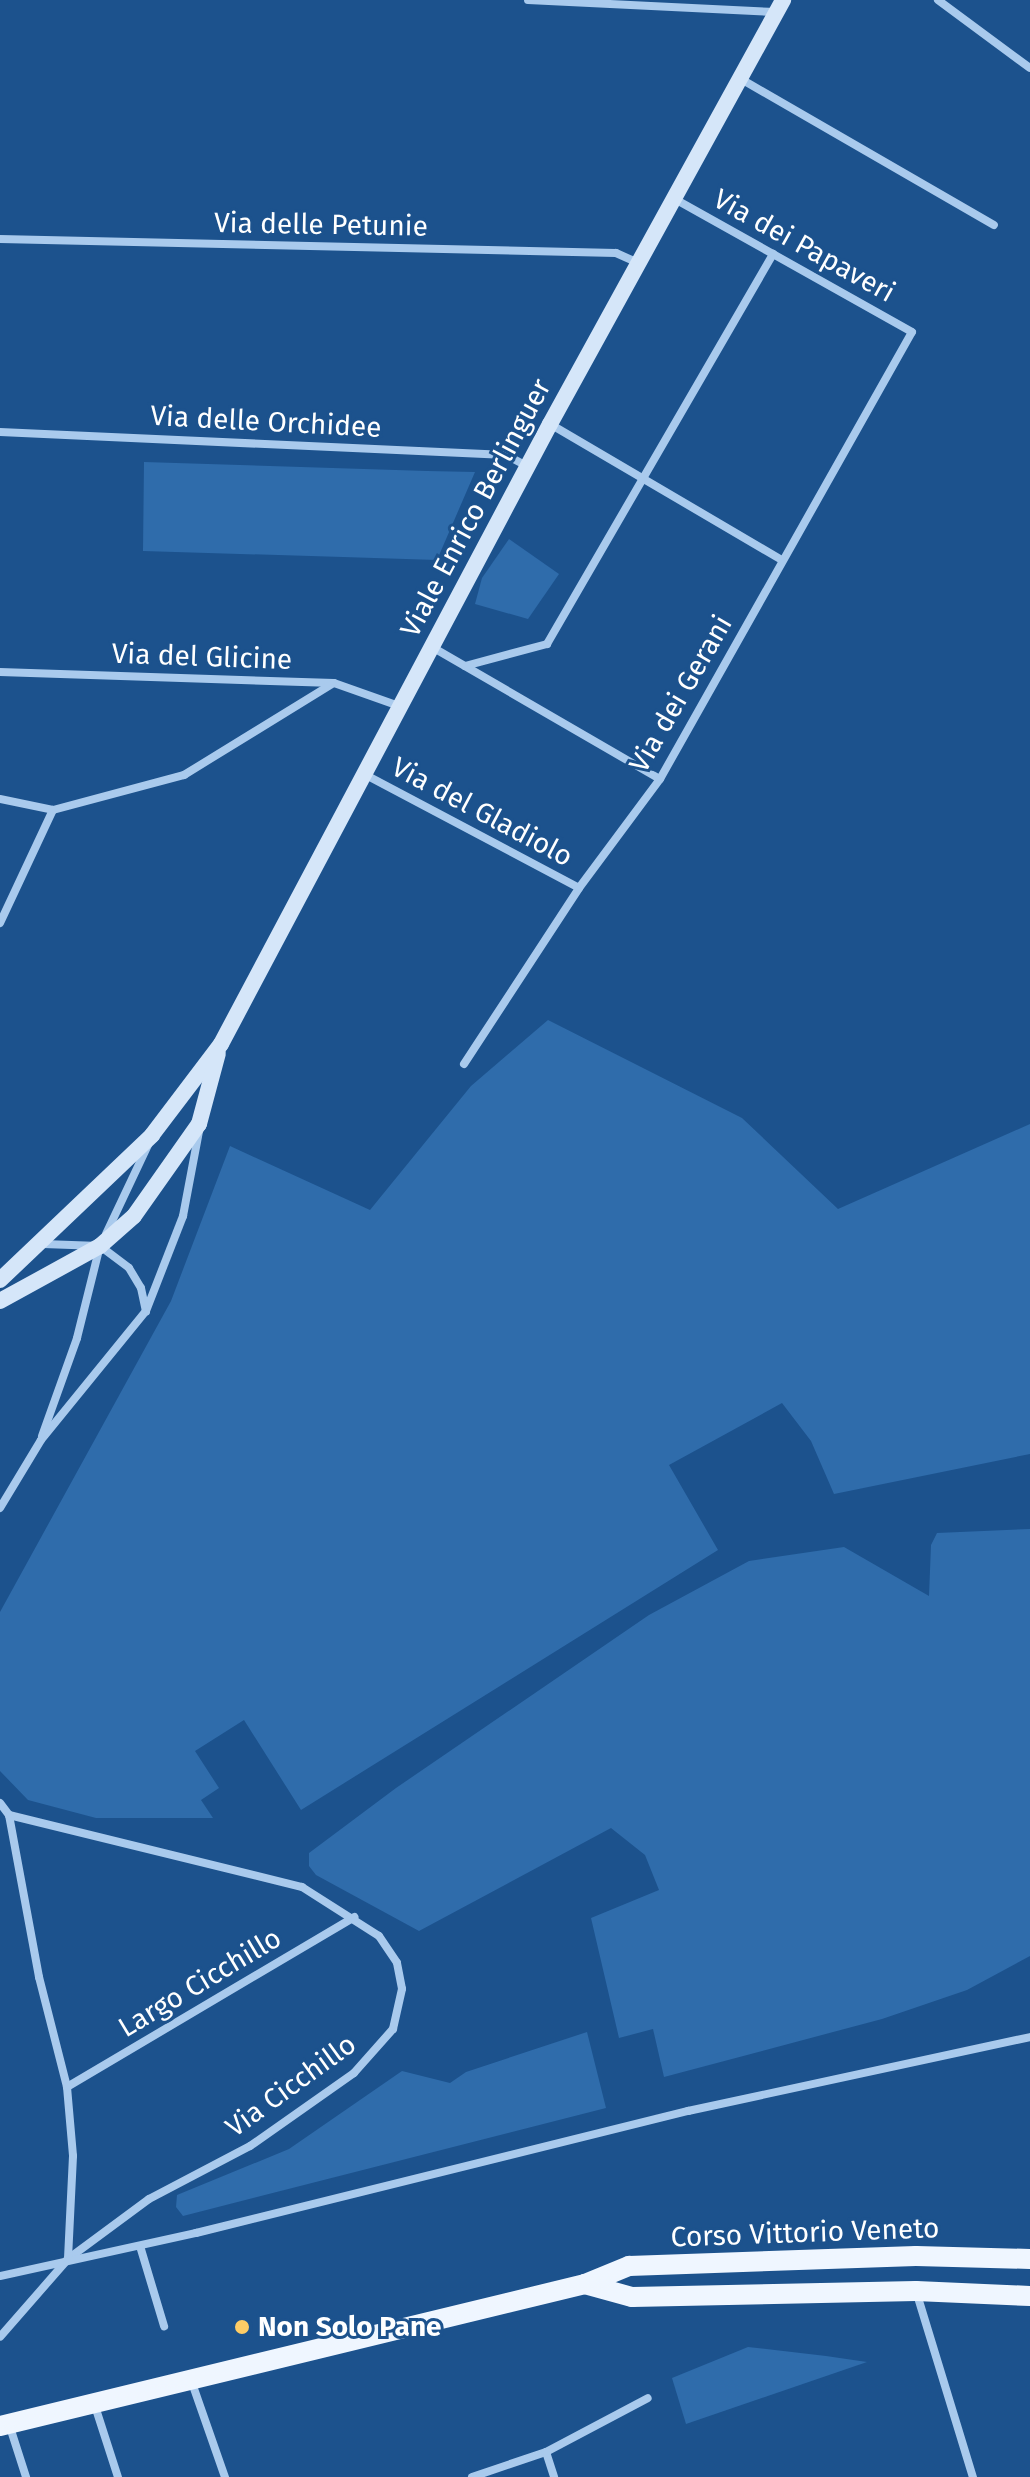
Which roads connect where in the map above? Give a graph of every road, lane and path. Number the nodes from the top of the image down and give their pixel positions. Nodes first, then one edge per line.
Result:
1 (528, 0) edge
2 (938, 0) edge
3 (780, 6) edge
4 (1030, 68) edge
5 (741, 79) junction
6 (675, 199) junction
7 (994, 225) dead end
8 (0, 239) edge
9 (773, 254) junction
10 (639, 264) junction
11 (912, 332) joint
12 (550, 424) junction
13 (0, 432) edge
14 (528, 466) junction
15 (642, 477) junction
16 (782, 560) junction
17 (431, 647) junction
18 (465, 666) junction
19 (0, 672) edge
20 (334, 683) junction
21 (399, 706) junction
22 (363, 774) junction
23 (660, 779) junction
24 (0, 799) edge
25 (53, 810) junction
26 (579, 888) junction
27 (0, 923) edge
28 (221, 1044) junction
29 (464, 1064) dead end
30 (199, 1124) junction
31 (152, 1135) junction
32 (43, 1244) junction
33 (100, 1246) junction
34 (0, 1280) edge
35 (0, 1301) edge
36 (146, 1311) junction
37 (41, 1440) junction
38 (0, 1508) edge
39 (0, 1803) edge
40 (9, 1815) junction
41 (355, 1917) junction
42 (1030, 2037) edge
43 (67, 2087) junction
44 (140, 2246) junction
45 (68, 2259) junction
46 (1030, 2259) edge
47 (0, 2276) edge
48 (585, 2284) junction
49 (916, 2291) junction
50 (1030, 2296) edge
51 (164, 2326) dead end
52 (0, 2337) edge
53 (191, 2380) junction
54 (648, 2398) dead end
55 (94, 2403) junction
56 (4, 2425) edge
57 (546, 2452) junction
58 (26, 2477) edge
59 (118, 2477) edge
60 (225, 2477) edge
61 (472, 2477) edge
62 (554, 2477) edge
63 (973, 2477) edge

1 - 3 street
2 - 4 street
3 - 5 main road, Viale Enrico Berlinguer
5 - 6 main road, Viale Enrico Berlinguer
5 - 7 street
6 - 9 street, Via dei Papaveri
6 - 10 main road, Viale Enrico Berlinguer
8 - 10 street, Via delle Petunie
9 - 11 street, Via dei Papaveri
9 - 15 street
10 - 12 main road, Viale Enrico Berlinguer
11 - 16 street, Via dei Gerani
12 - 14 main road, Viale Enrico Berlinguer
12 - 15 street
13 - 14 street, Via delle Orchidee
14 - 17 main road, Viale Enrico Berlinguer
15 - 16 street
15 - 18 street
16 - 23 street, Via dei Gerani
17 - 18 street
17 - 21 main road, Viale Enrico Berlinguer
18 - 23 street
19 - 20 street, Via del Glicine
20 - 21 street, Via del Glicine
20 - 25 street
21 - 22 main road, Viale Enrico Berlinguer
22 - 26 street, Via del Gladiolo
22 - 28 main road, Viale Enrico Berlinguer
23 - 26 street, Via dei Gerani
24 - 25 street
25 - 27 street
26 - 29 street, Via dei Gerani
28 - 30 main road
28 - 31 main road
30 - 33 main road
30 - 36 street
31 - 32 main road
31 - 33 street
32 - 33 street
32 - 34 main road
33 - 35 main road
33 - 36 street
33 - 37 street
36 - 37 street
37 - 38 street
39 - 40 street
40 - 41 street, Via Cicchillo
40 - 43 street
41 - 43 street, Largo Cicchillo
41 - 45 street, Via Cicchillo
42 - 44 street
43 - 45 street
44 - 45 street
44 - 51 street
45 - 47 street
45 - 52 street, Via Cicchillo
46 - 48 main road, Corso Vittorio Veneto
48 - 49 main road, Corso Vittorio Veneto
48 - 53 main road, Corso Vittorio Veneto
49 - 50 main road, Corso Vittorio Veneto
49 - 63 street
53 - 55 main road, Corso Vittorio Veneto
53 - 60 street
54 - 57 street
55 - 56 main road, Corso Vittorio Veneto
55 - 59 street
56 - 58 street
57 - 61 street
57 - 62 street

